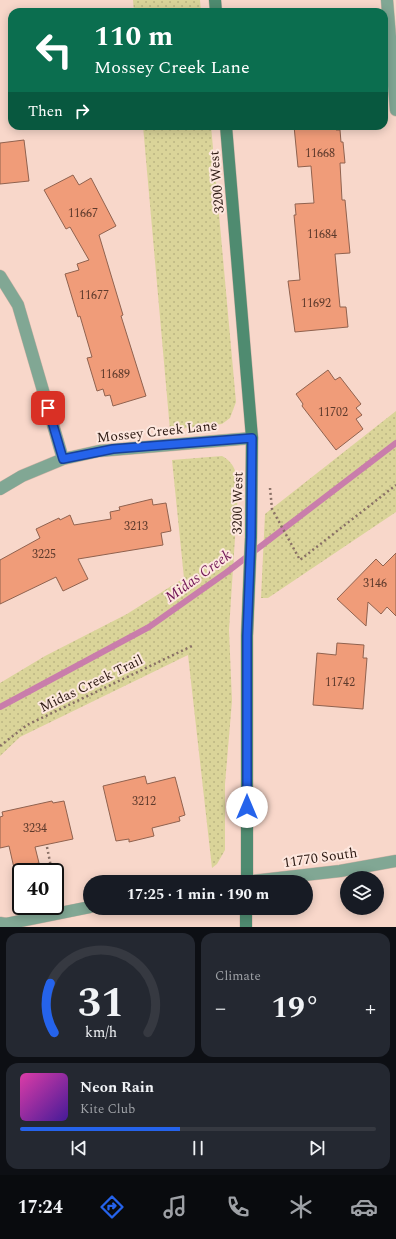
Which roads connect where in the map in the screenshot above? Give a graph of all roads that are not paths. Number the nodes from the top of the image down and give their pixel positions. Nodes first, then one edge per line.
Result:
1 (388, 12) edge
2 (396, 110) edge
3 (226, 130) edge
4 (0, 276) edge
5 (252, 438) junction
6 (63, 459) junction
7 (0, 489) edge
8 (396, 861) edge
9 (247, 875) edge
10 (306, 875) edge
11 (83, 908) edge
12 (246, 915) edge
13 (0, 923) edge
14 (246, 927) edge

1 - 2 street
3 - 5 street, 3200 West
4 - 6 street
5 - 6 street, Mossey Creek Lane
5 - 9 street, 3200 West
6 - 7 street, Mossey Creek Lane
8 - 10 street, 11770 South
11 - 13 street
12 - 14 street

